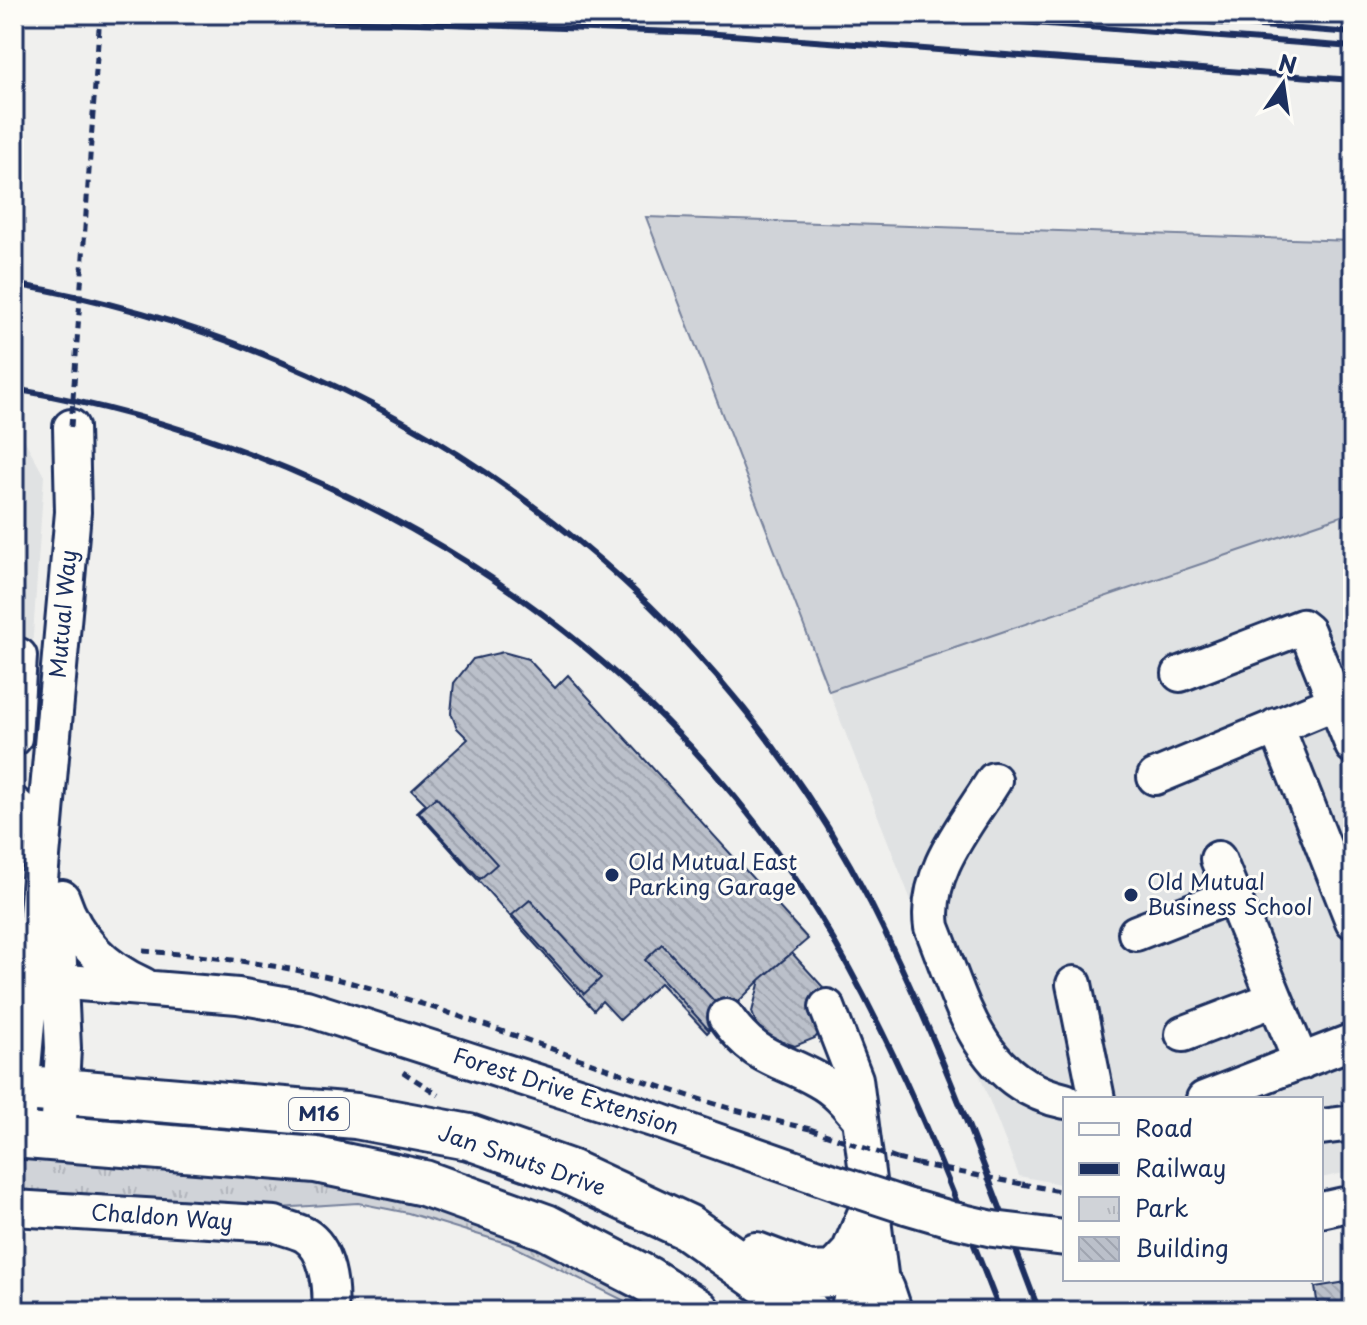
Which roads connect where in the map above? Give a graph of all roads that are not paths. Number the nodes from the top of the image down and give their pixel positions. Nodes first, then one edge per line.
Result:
1 (71, 427) road end
2 (16, 655) edge
3 (59, 658) junction
4 (1180, 674) dead end
5 (1336, 702) junction
6 (1276, 726) junction
7 (14, 738) edge
8 (1353, 746) edge
9 (1155, 777) dead end
10 (994, 780) dead end
11 (29, 815) edge
12 (1218, 859) dead end
13 (55, 870) junction
14 (1233, 895) junction
15 (1353, 921) edge
16 (1136, 933) dead end
17 (45, 980) junction
18 (1074, 984) dead end
19 (150, 988) junction
20 (1275, 999) junction
21 (827, 1007) dead end
22 (726, 1017) dead end
23 (1183, 1034) dead end
24 (1353, 1041) edge
25 (1301, 1062) junction
26 (33, 1088) edge
27 (1265, 1088) edge
28 (1097, 1097) edge
29 (1215, 1097) edge
30 (1063, 1100) edge
31 (859, 1118) junction
32 (1353, 1123) edge
33 (1323, 1127) edge
34 (30, 1136) edge
35 (1353, 1203) edge
36 (888, 1210) junction
37 (1323, 1212) edge
38 (1323, 1213) edge
39 (14, 1214) edge
40 (1353, 1215) edge
41 (687, 1227) junction
42 (1063, 1238) edge
43 (875, 1306) edge
44 (330, 1311) edge
45 (697, 1311) edge
46 (806, 1311) edge

1 - 3 street, Mutual Way
2 - 3 street
2 - 7 street
3 - 11 street, Mutual Way
4 - 5 street
5 - 6 street
5 - 8 street
6 - 9 street
6 - 15 street
10 - 30 street
11 - 13 street, Mutual Way
11 - 17 street, Mutual Way
12 - 14 street
13 - 17 street, Mutual Way
13 - 19 street
14 - 16 street
14 - 20 street
17 - 19 street, Forest Drive Extension
17 - 26 street, Mutual Way
18 - 28 street
19 - 36 street, Forest Drive Extension, bridge
20 - 23 street
20 - 25 street
21 - 31 street
22 - 31 street
24 - 25 street
25 - 27 street
26 - 34 street, Mutual Way
26 - 41 main road, Jan Smuts Drive / M16
27 - 29 street
31 - 36 street
32 - 33 street
34 - 45 main road, M16
35 - 37 street
36 - 41 main road
36 - 42 street, Forest Drive Extension, bridge
36 - 43 street
38 - 40 street
39 - 44 street, Chaldon Way
41 - 46 main road, Jan Smuts Drive / M16

